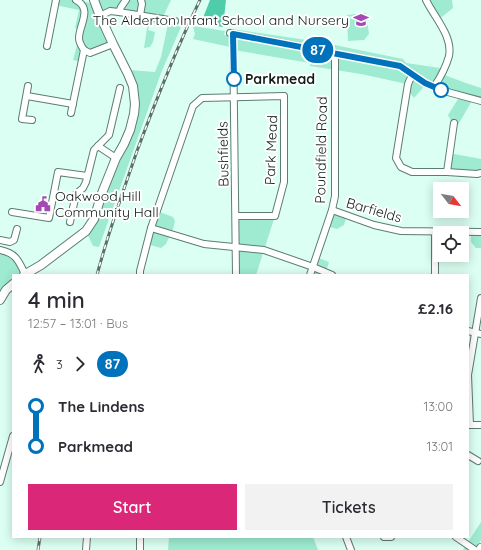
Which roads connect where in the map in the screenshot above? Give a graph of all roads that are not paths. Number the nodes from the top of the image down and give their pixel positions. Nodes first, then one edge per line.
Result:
1 (56, 0) edge
2 (76, 0) edge
3 (94, 0) edge
4 (126, 0) edge
5 (141, 0) edge
6 (426, 0) edge
7 (119, 12) junction
8 (140, 15) junction
9 (100, 16) junction
10 (175, 21) dead end
11 (112, 44) junction
12 (47, 46) dead end
13 (84, 50) junction
14 (335, 53) junction
15 (412, 74) junction
16 (28, 86) dead end
17 (434, 87) junction
18 (120, 88) dead end
19 (27, 96) junction
20 (234, 97) junction
21 (481, 101) edge
22 (73, 104) junction
23 (71, 113) dead end
24 (32, 120) dead end
25 (454, 123) dead end
26 (98, 146) junction
27 (116, 158) junction
28 (447, 172) junction
29 (481, 173) edge
30 (87, 176) junction
31 (332, 210) junction
32 (12, 212) dead end
33 (236, 216) junction
34 (70, 222) dead end
35 (151, 228) junction
36 (17, 229) dead end
37 (433, 232) edge
38 (469, 232) edge
39 (481, 232) edge
40 (0, 240) edge
41 (236, 247) junction
42 (0, 250) edge
43 (435, 262) edge
44 (313, 267) junction
45 (24, 274) edge
46 (26, 274) edge
47 (140, 274) edge
48 (236, 274) edge
49 (310, 274) edge
50 (330, 274) edge
51 (435, 274) edge
52 (12, 285) edge
53 (481, 298) edge
54 (0, 300) edge
55 (478, 333) edge
56 (469, 371) edge
57 (469, 425) edge
58 (481, 425) edge
59 (12, 440) edge
60 (469, 456) edge
61 (478, 461) dead end
62 (0, 482) edge
63 (86, 538) edge
64 (140, 538) edge
65 (346, 538) edge
66 (458, 538) edge
67 (86, 550) edge
68 (140, 550) edge
69 (351, 550) edge
70 (476, 550) edge

1 - 12 street
2 - 13 street
3 - 9 street
4 - 7 street
5 - 8 street
6 - 17 street
7 - 8 street
7 - 9 street
8 - 10 street
9 - 11 street
11 - 13 street
11 - 27 street
13 - 22 street
14 - 15 street
14 - 20 street, Bushfields
14 - 31 street, Poundfield Road
15 - 17 street
15 - 28 street
16 - 19 street
17 - 21 street
18 - 26 street
19 - 22 street
19 - 24 street
20 - 33 street, Bushfields
20 - 33 street, Park Mead
20 - 35 street
22 - 23 street
25 - 28 street
26 - 27 street
26 - 30 street
27 - 46 street
28 - 29 street
30 - 32 street
30 - 34 street
31 - 37 street, Barfields
31 - 44 street, Poundfield Road
33 - 41 street, Bushfields
35 - 41 street
35 - 47 street
36 - 40 street
38 - 39 street, Barfields
41 - 44 street
41 - 48 street, Bushfields
42 - 45 street
43 - 51 street
44 - 49 street, Poundfield Road
44 - 50 street
52 - 54 street
53 - 55 street
55 - 56 street
57 - 58 street
59 - 62 street
60 - 61 street
63 - 67 street
64 - 68 street
65 - 69 street
66 - 70 street

